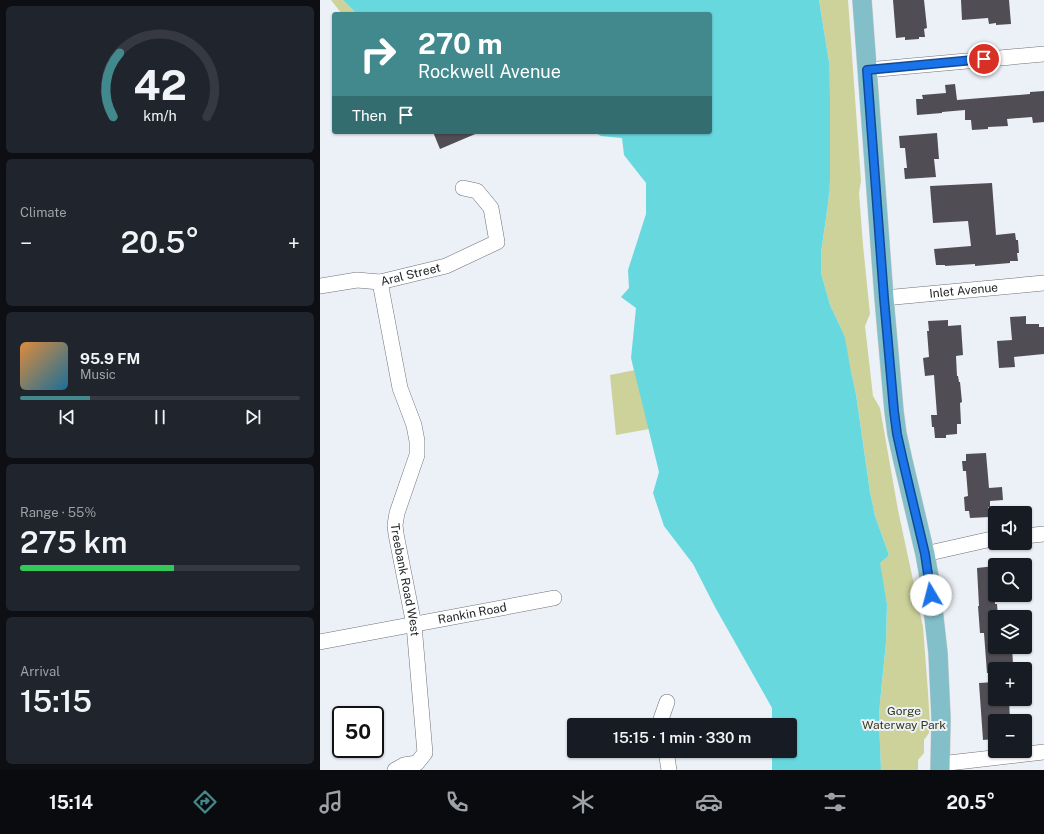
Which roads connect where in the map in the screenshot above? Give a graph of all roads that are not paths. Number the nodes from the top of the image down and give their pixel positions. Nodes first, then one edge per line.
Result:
1 (862, 0) edge
2 (1044, 54) edge
3 (867, 70) junction
4 (463, 188) dead end
5 (380, 282) junction
6 (1044, 284) edge
7 (320, 286) edge
8 (884, 298) junction
9 (1044, 534) edge
10 (1032, 535) edge
11 (988, 540) edge
12 (925, 554) junction
13 (554, 598) dead end
14 (414, 625) junction
15 (320, 642) edge
16 (667, 702) dead end
17 (661, 718) edge
18 (1044, 752) edge
19 (667, 758) edge
20 (418, 766) edge
21 (940, 767) edge
22 (395, 770) edge
23 (669, 770) edge

1 - 3 main road
2 - 3 street
3 - 8 main road
4 - 5 street, Aral Street
5 - 7 street, Aral Street
5 - 14 street, Treebank Road West
6 - 8 street, Inlet Avenue
8 - 12 main road
9 - 10 street
11 - 12 street
12 - 21 main road
13 - 14 street, Rankin Road
14 - 15 street, Rankin Road
14 - 20 street, Treebank Road West
16 - 17 street
18 - 21 street
19 - 23 street
20 - 22 street, Treebank Road West

